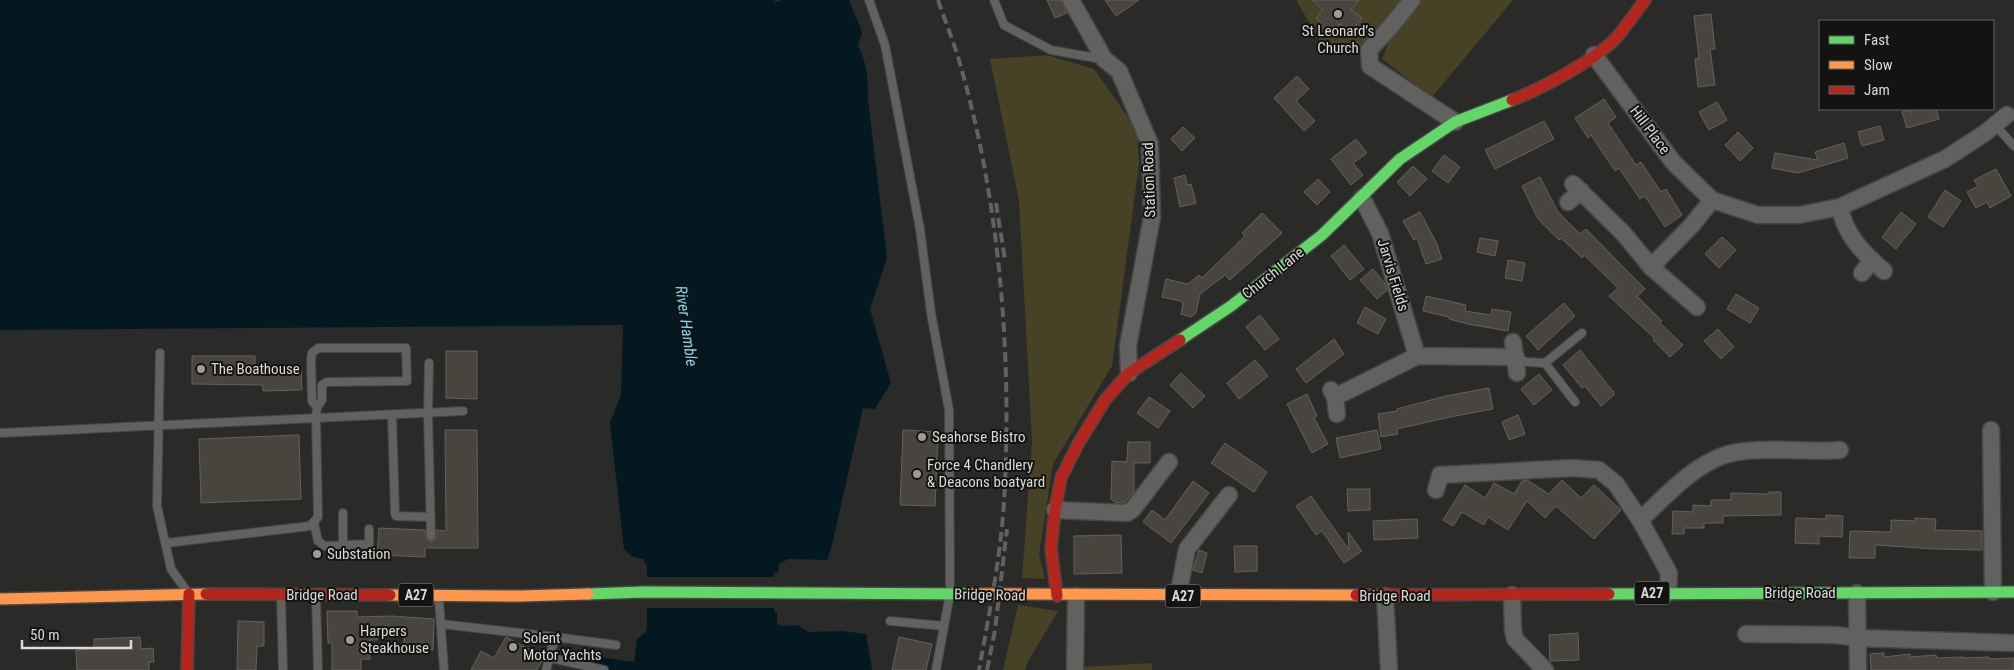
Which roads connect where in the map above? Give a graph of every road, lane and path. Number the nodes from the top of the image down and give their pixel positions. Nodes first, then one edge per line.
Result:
1 (869, 0) edge
2 (994, 0) edge
3 (1071, 0) edge
4 (1412, 0) edge
5 (1645, 0) edge
6 (1594, 55) junction
7 (1104, 59) junction
8 (1455, 122) junction
9 (2001, 124) edge
10 (2014, 146) edge
11 (1362, 198) junction
12 (1712, 200) junction
13 (1568, 202) dead end
14 (1840, 207) junction
15 (1651, 267) junction
16 (1862, 274) dead end
17 (1697, 307) dead end
18 (1582, 333) dead end
19 (160, 353) dead end
20 (1417, 356) junction
21 (1515, 357) joint
22 (429, 363) dead end
23 (1545, 363) junction
24 (1130, 373) junction
25 (1575, 402) dead end
26 (317, 407) junction
27 (463, 412) dead end
28 (428, 413) junction
29 (1337, 414) dead end
30 (392, 415) junction
31 (316, 418) junction
32 (159, 426) junction
33 (1991, 430) dead end
34 (0, 433) edge
35 (1831, 455) dead end
36 (1169, 462) dead end
37 (1436, 490) dead end
38 (1231, 496) dead end
39 (1055, 510) junction
40 (343, 513) dead end
41 (430, 517) junction
42 (1640, 520) junction
43 (314, 523) junction
44 (368, 529) dead end
45 (431, 536) dead end
46 (166, 544) junction
47 (343, 545) junction
48 (1993, 592) junction
49 (2014, 592) edge
50 (1668, 593) junction
51 (1857, 593) junction
52 (189, 594) junction
53 (950, 594) junction
54 (281, 595) junction
55 (316, 595) junction
56 (439, 595) junction
57 (1512, 595) junction
58 (1057, 596) junction
59 (1076, 596) junction
60 (1178, 596) junction
61 (1384, 596) junction
62 (0, 599) edge
63 (890, 621) dead end
64 (441, 624) junction
65 (944, 626) junction
66 (1746, 634) dead end
67 (555, 637) junction
68 (1858, 638) junction
69 (2014, 643) edge
70 (616, 645) dead end
71 (551, 658) junction
72 (186, 670) edge
73 (283, 670) edge
74 (318, 670) edge
75 (444, 670) edge
76 (546, 670) edge
77 (604, 670) edge
78 (936, 670) edge
79 (1075, 670) edge
80 (1389, 670) edge
81 (1545, 670) edge
82 (1858, 670) edge

1 - 53 lane
2 - 7 lane
3 - 7 street, Station Road
4 - 8 street
5 - 6 main road
6 - 8 main road
6 - 12 street, Hill Place
7 - 24 street, Station Road
8 - 11 main road, Church Lane
9 - 10 lane
9 - 14 street, Hill Place
11 - 20 street, Jarvis Fields
11 - 24 main road, Church Lane
12 - 14 street, Hill Place
12 - 15 street
13 - 15 street
14 - 16 street
15 - 17 street
18 - 23 lane
19 - 32 lane
20 - 21 street
20 - 29 street
21 - 23 lane
22 - 28 lane
23 - 25 lane
24 - 39 main road, Church Lane
26 - 26 lane
26 - 31 lane
27 - 28 lane
28 - 30 lane
28 - 41 lane
30 - 31 lane
30 - 41 lane
31 - 32 lane
31 - 43 lane
32 - 34 lane
32 - 46 lane
33 - 48 street
35 - 42 street
36 - 39 street
37 - 42 street
38 - 60 street
39 - 58 main road, Church Lane
40 - 47 lane
41 - 45 lane
42 - 50 street
43 - 46 lane
43 - 47 lane
44 - 47 lane
46 - 52 lane
48 - 49 main road, Bridge Road / A27
48 - 51 main road, Bridge Road / A27
50 - 51 main road, Bridge Road / A27
50 - 57 main road, Bridge Road / A27
51 - 68 street
52 - 54 main road, Bridge Road / A27
52 - 62 main road, Bridge Road / A27
52 - 72 main road
53 - 56 main road, Bridge Road / A27
53 - 58 main road, Bridge Road / A27
53 - 65 lane
54 - 55 main road, Bridge Road / A27
54 - 73 lane
55 - 56 main road, Bridge Road / A27
55 - 74 lane
56 - 64 lane
57 - 61 main road, Bridge Road / A27
57 - 81 street
58 - 59 main road, Bridge Road / A27
59 - 60 main road, Bridge Road / A27
59 - 79 street
60 - 61 main road, Bridge Road / A27
61 - 80 street
63 - 65 lane
64 - 67 lane
64 - 75 lane
65 - 78 lane
66 - 68 street
67 - 70 lane
67 - 71 lane
68 - 69 street
68 - 82 street
71 - 76 lane
71 - 77 lane

